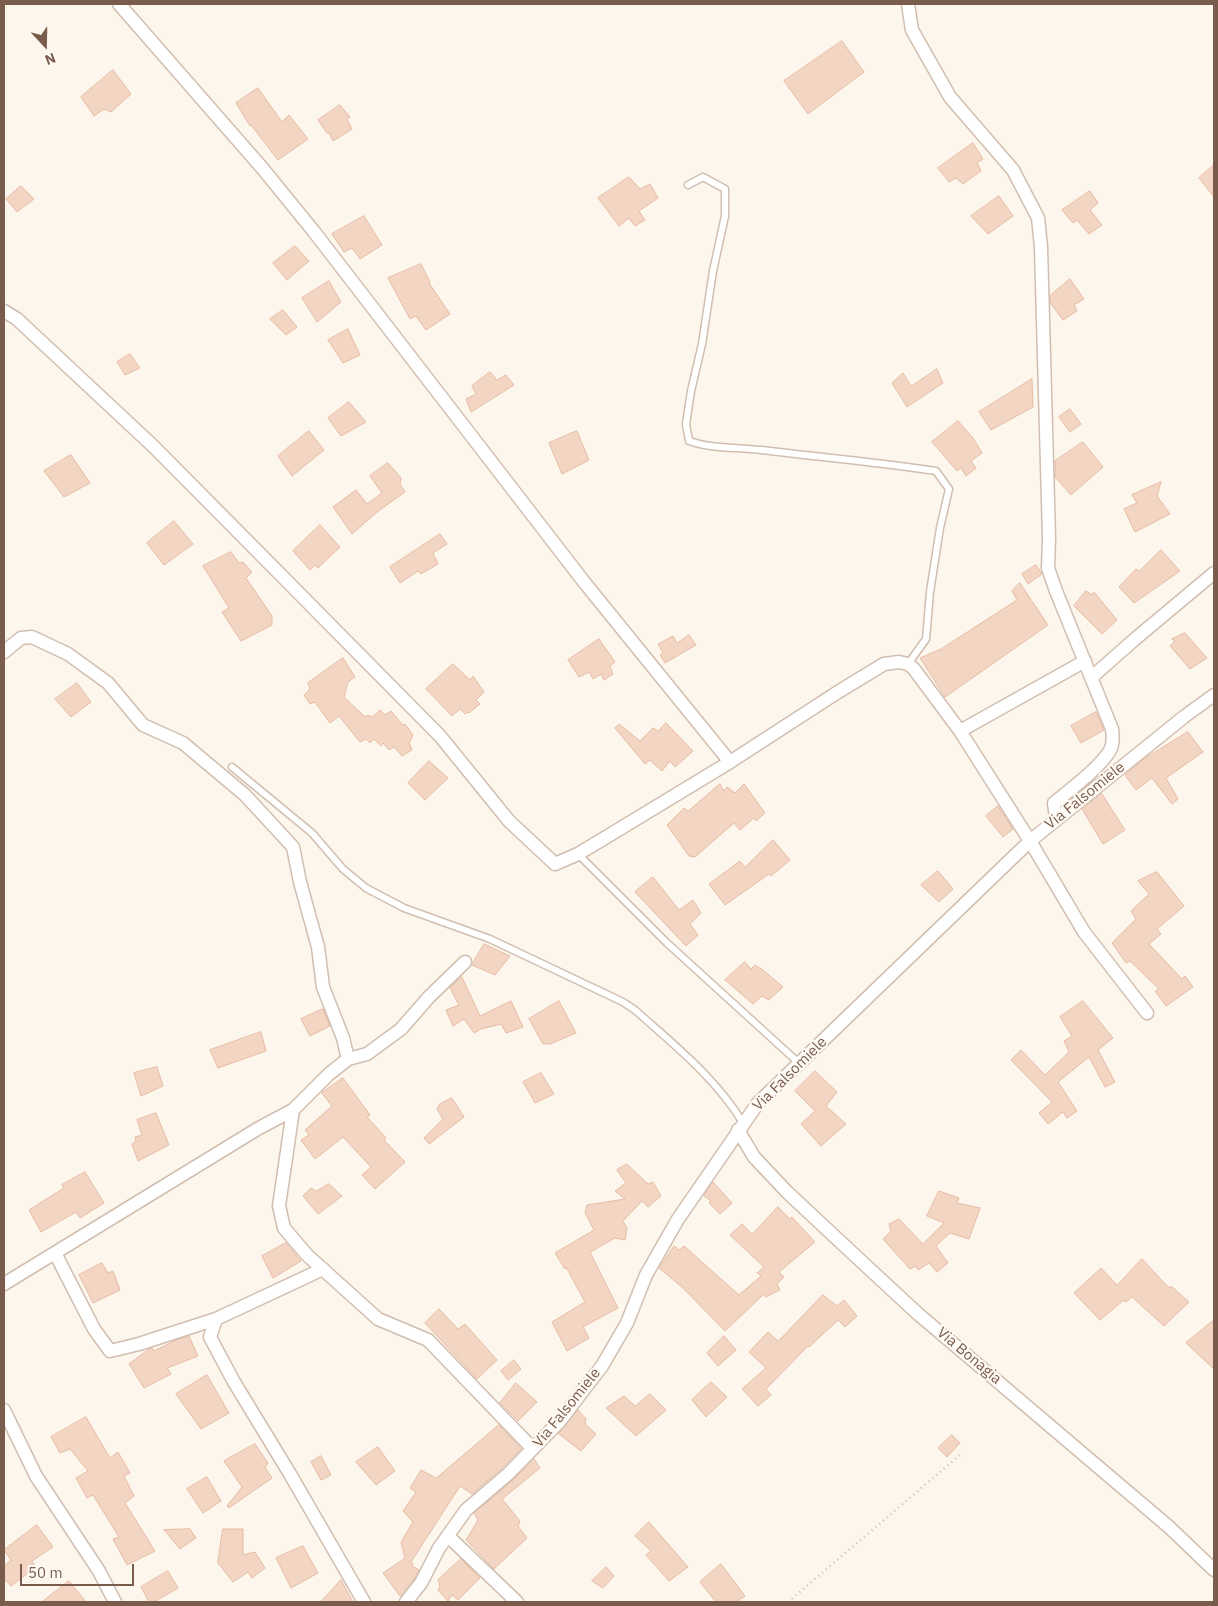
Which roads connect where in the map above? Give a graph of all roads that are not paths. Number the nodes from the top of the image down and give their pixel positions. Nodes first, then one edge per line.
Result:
1 (119, 4) edge
2 (908, 4) edge
3 (688, 185) dead end
4 (4, 311) edge
5 (1214, 573) edge
6 (4, 652) edge
7 (1085, 661) junction
8 (908, 664) junction
9 (1092, 677) junction
10 (1214, 695) edge
11 (960, 731) junction
12 (730, 762) junction
13 (232, 767) dead end
14 (1056, 818) junction
15 (1030, 841) junction
16 (578, 854) junction
17 (465, 962) dead end
18 (1147, 1013) dead end
19 (348, 1059) junction
20 (800, 1064) junction
21 (292, 1110) junction
22 (740, 1127) junction
23 (55, 1253) junction
24 (323, 1269) junction
25 (4, 1284) edge
26 (216, 1319) junction
27 (4, 1410) edge
28 (533, 1449) junction
29 (448, 1536) junction
30 (1214, 1570) edge
31 (115, 1602) edge
32 (364, 1602) edge
33 (406, 1602) edge
34 (517, 1602) edge

1 - 12 street
2 - 7 street
3 - 8 lane
4 - 16 street
5 - 9 street
6 - 19 street
7 - 9 street
7 - 11 street
8 - 11 street
8 - 12 street
9 - 14 street
10 - 14 street, Via Falsomiele
11 - 15 street
12 - 16 street
13 - 22 lane
14 - 15 street, Via Falsomiele
15 - 18 street
15 - 20 street, Via Falsomiele
16 - 20 lane
17 - 19 street
19 - 21 street
20 - 22 street, Via Falsomiele
21 - 23 street
21 - 24 street
22 - 28 street, Via Falsomiele
22 - 30 street, Via Bonagia
23 - 25 street
23 - 26 street
24 - 26 street
24 - 28 street
26 - 32 street
27 - 31 street
28 - 29 street, Via Falsomiele
29 - 33 street, Via Falsomiele
29 - 34 street

